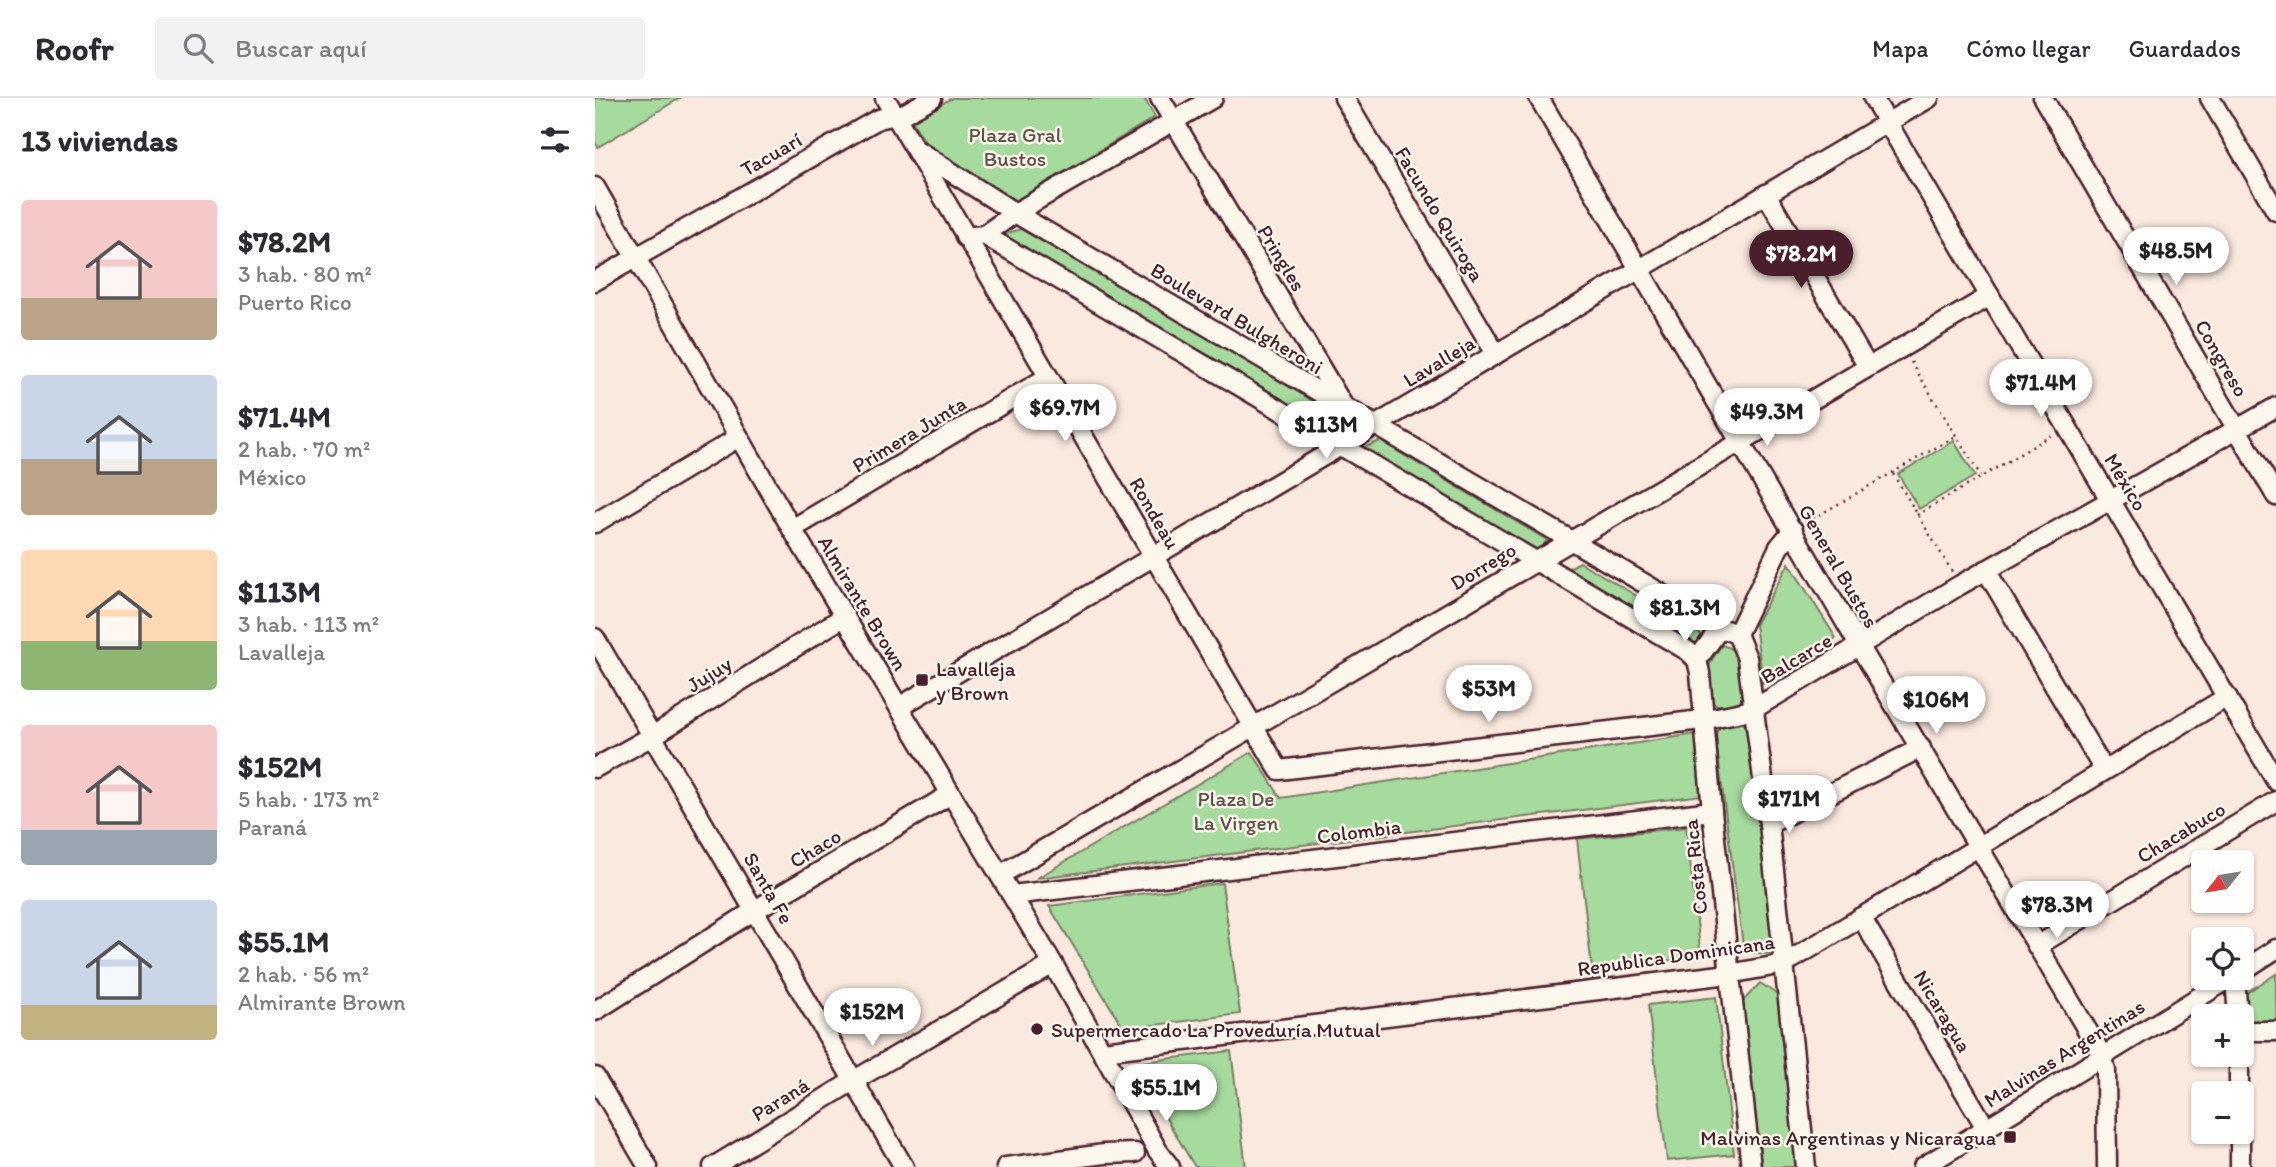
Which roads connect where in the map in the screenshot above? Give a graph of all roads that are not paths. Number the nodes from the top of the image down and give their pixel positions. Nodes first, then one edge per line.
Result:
1 (885, 98) edge
2 (932, 98) edge
3 (1160, 98) edge
4 (1213, 98) edge
5 (1344, 98) edge
6 (1539, 98) edge
7 (1873, 98) edge
8 (1929, 98) edge
9 (2043, 98) edge
10 (2210, 98) edge
11 (895, 116) junction
12 (1173, 121) junction
13 (1888, 122) junction
14 (915, 149) junction
15 (595, 187) edge
16 (1766, 194) junction
17 (2276, 211) edge
18 (1016, 214) junction
19 (985, 235) junction
20 (965, 237) junction
21 (635, 258) junction
22 (1639, 269) junction
23 (595, 281) edge
24 (1990, 296) junction
25 (1496, 354) junction
26 (1868, 367) junction
27 (1048, 377) junction
28 (1344, 407) junction
29 (2276, 407) edge
30 (1375, 425) junction
31 (2237, 429) junction
32 (739, 437) junction
33 (1740, 441) junction
34 (1341, 447) junction
35 (2276, 496) edge
36 (2111, 500) junction
37 (595, 523) edge
38 (792, 530) junction
39 (1793, 530) junction
40 (1571, 541) junction
41 (1154, 556) junction
42 (1534, 562) junction
43 (1986, 570) junction
44 (845, 616) junction
45 (1728, 631) junction
46 (595, 638) edge
47 (1860, 647) junction
48 (1697, 660) junction
49 (2227, 697) junction
50 (899, 707) junction
51 (1752, 710) junction
52 (1702, 720) junction
53 (1254, 728) junction
54 (654, 735) junction
55 (1921, 748) junction
56 (595, 768) edge
57 (1279, 770) joint
58 (2104, 770) junction
59 (2276, 781) edge
60 (951, 794) junction
61 (2276, 801) edge
62 (1712, 811) junction
63 (1769, 824) junction
64 (1979, 846) junction
65 (1000, 875) junction
66 (1012, 895) junction
67 (755, 910) junction
68 (1861, 917) junction
69 (2037, 946) junction
70 (2275, 952) edge
71 (1052, 964) junction
72 (1784, 964) junction
73 (2254, 964) edge
74 (1729, 974) junction
75 (2212, 990) edge
76 (595, 1011) edge
77 (2254, 1031) edge
78 (2276, 1031) edge
79 (1103, 1051) junction
80 (2102, 1055) junction
81 (595, 1077) edge
82 (853, 1081) junction
83 (1139, 1115) junction
84 (1986, 1128) junction
85 (2239, 1144) edge
86 (1955, 1147) junction
87 (1136, 1157) edge
88 (1163, 1161) edge
89 (903, 1165) edge
90 (1929, 1165) edge
91 (648, 1167) edge
92 (713, 1167) edge
93 (1006, 1167) edge
94 (1751, 1167) edge
95 (1806, 1167) edge
96 (1955, 1167) edge
97 (2107, 1167) edge
98 (2240, 1167) edge

1 - 11 street, Rondeau
2 - 11 street, Tacuarí
3 - 12 street, Pringles
4 - 12 street
5 - 25 street, Facundo Quiroga
6 - 22 street, General Bustos
7 - 13 street, México
8 - 13 street, Lavalleja
9 - 31 street, Congreso
10 - 17 street
11 - 14 street, Rondeau
11 - 21 street, Tacuarí
12 - 18 street
12 - 28 street, Pringles
13 - 16 street, Lavalleja
13 - 24 street, México
14 - 18 street, Boulevard Bulgheroni
14 - 20 street, Rondeau
15 - 21 street, Almirante Brown
16 - 22 street, Lavalleja
16 - 26 street
18 - 19 street
18 - 28 street, Boulevard Bulgheroni
19 - 20 street
19 - 34 street
20 - 27 street, Rondeau
21 - 23 street, Tacuarí
21 - 32 street, Almirante Brown
22 - 25 street, Lavalleja
22 - 33 street, General Bustos
24 - 26 street, Dorrego
24 - 36 street, México
25 - 30 street, Lavalleja
26 - 33 street, Dorrego
27 - 38 street, Primera Junta
27 - 41 street, Rondeau
28 - 30 street, Boulevard Bulgheroni
28 - 34 street
29 - 31 street, Balcarce
30 - 34 street, Lavalleja
30 - 40 street, Boulevard Bulgheroni
31 - 35 street, Congreso
31 - 36 street, Balcarce
32 - 37 street
32 - 38 street, Almirante Brown
33 - 39 street, General Bustos
33 - 40 street, Dorrego
34 - 41 street, Lavalleja
34 - 42 street
36 - 43 street, Balcarce
36 - 49 street, México
38 - 44 street, Almirante Brown
39 - 45 street
39 - 47 street, General Bustos
40 - 42 street, Dorrego
40 - 45 street, Boulevard Bulgheroni
41 - 50 street, Lavalleja
41 - 53 street, Rondeau
42 - 48 street
42 - 53 street, Dorrego
43 - 47 street, Balcarce
43 - 58 street
44 - 50 street, Almirante Brown
44 - 54 street, Jujuy
45 - 48 street
45 - 51 street
46 - 54 street, Santa Fe
47 - 51 street, Balcarce
47 - 55 street, General Bustos
48 - 52 street, Costa Rica
49 - 58 street, Republica Dominicana
49 - 59 street, México
50 - 60 street, Almirante Brown
51 - 52 street, Balcarce
51 - 63 street
52 - 57 street, Balcarce
52 - 62 street, Costa Rica
53 - 57 street, Rondeau
53 - 65 street, Dorrego
54 - 56 street, Jujuy
54 - 67 street, Santa Fe
55 - 63 street
55 - 64 street, General Bustos
58 - 64 street, Republica Dominicana
60 - 65 street, Almirante Brown
60 - 67 street, Chaco
61 - 69 street, Chacabuco
62 - 66 street, Colombia
62 - 74 street, Costa Rica
63 - 72 street
64 - 68 street, Republica Dominicana
64 - 69 street, General Bustos
65 - 66 street, Almirante Brown
66 - 71 street, Almirante Brown
67 - 76 street, Chaco
67 - 82 street, Santa Fe
68 - 72 street, Republica Dominicana
68 - 84 street, Nicaragua
69 - 80 street, General Bustos
70 - 73 street
71 - 79 street, Almirante Brown
71 - 82 street, Paraná
72 - 74 street, Republica Dominicana
72 - 95 street
74 - 79 street, Republica Dominicana
74 - 94 street, Costa Rica
75 - 80 street, Malvinas Argentinas
77 - 78 street
79 - 83 street, Almirante Brown
80 - 84 street, Malvinas Argentinas
80 - 97 street
81 - 91 street
82 - 89 street, Santa Fe
82 - 92 street, Paraná
83 - 87 street
83 - 88 street, Almirante Brown
84 - 86 street, Malvinas Argentinas
85 - 98 street
86 - 90 street, Malvinas Argentinas
86 - 96 street
87 - 88 street, Almirante Brown
87 - 93 street, Almirante Brown

